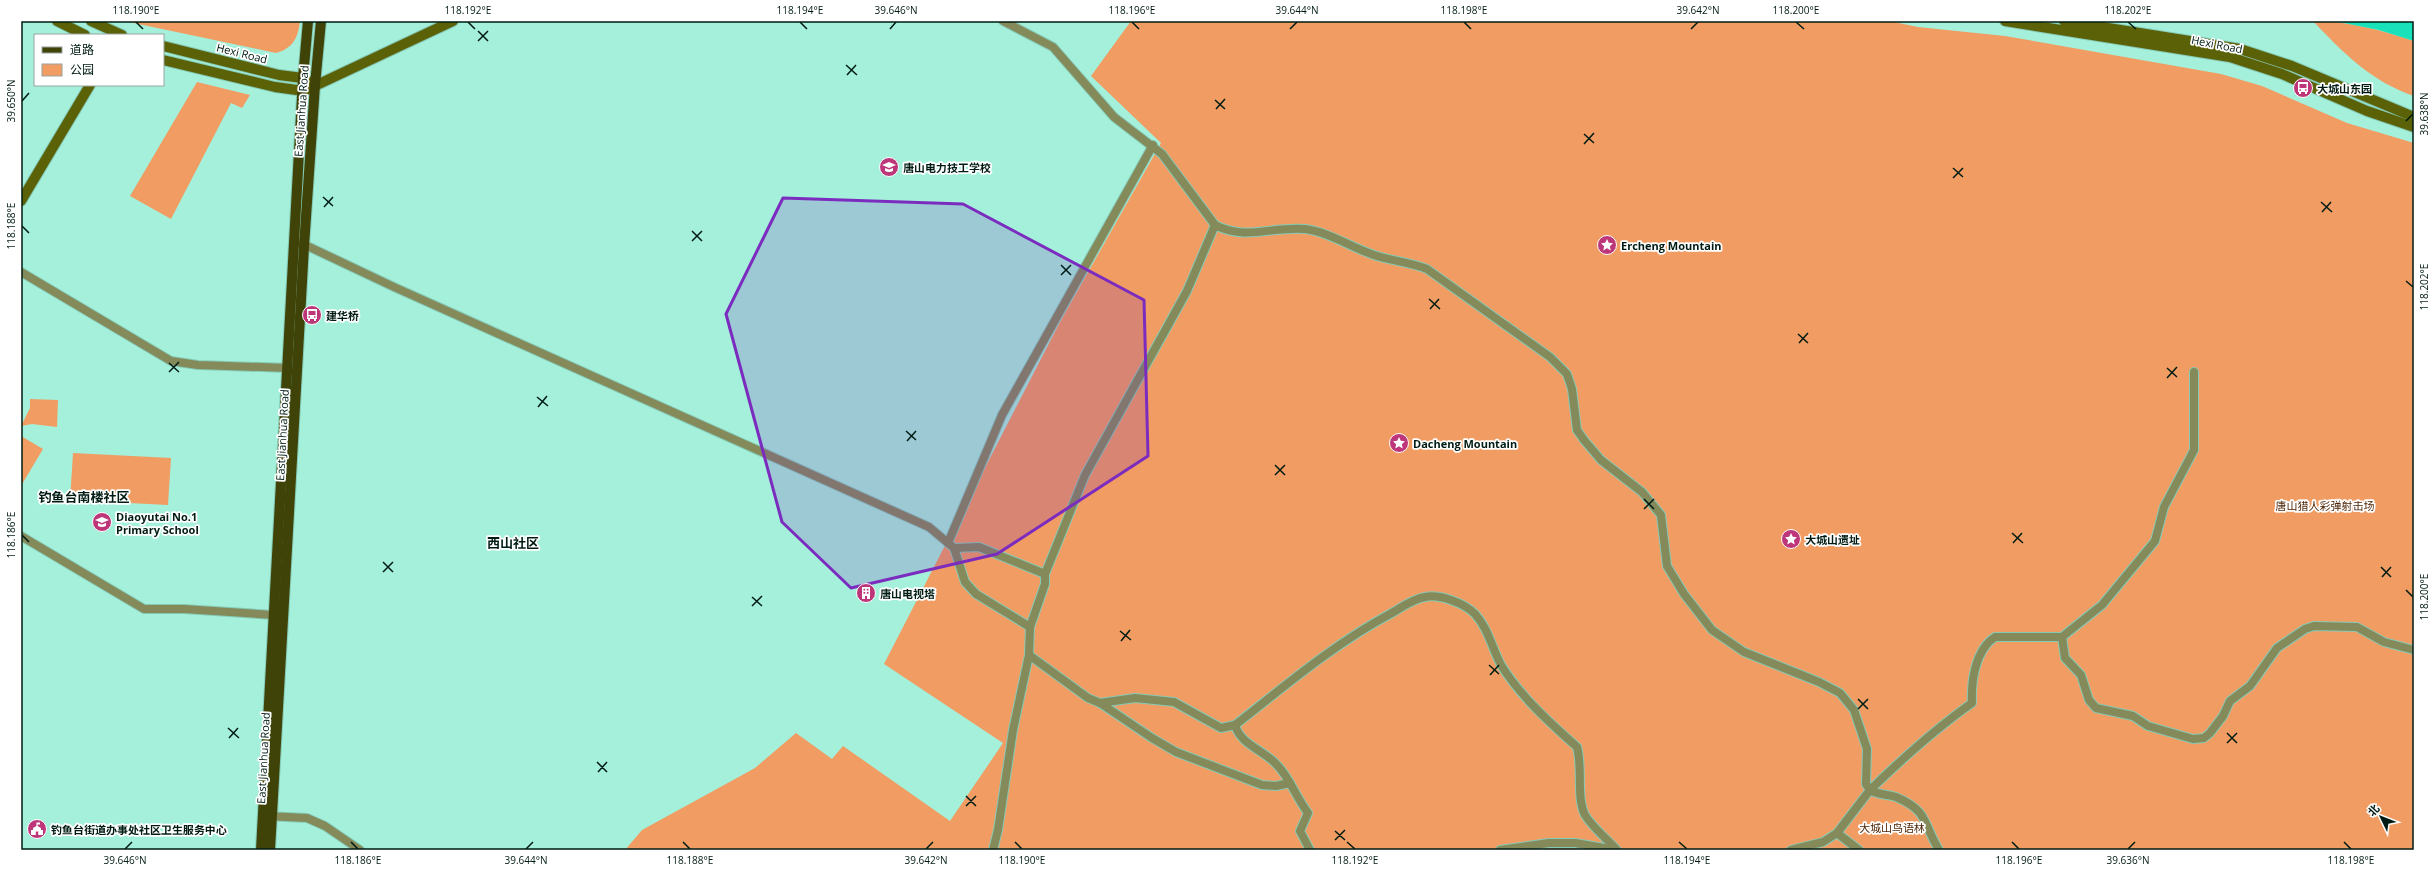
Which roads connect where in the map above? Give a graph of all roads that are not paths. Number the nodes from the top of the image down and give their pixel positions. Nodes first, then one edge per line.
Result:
1 (57, 21) edge
2 (91, 21) edge
3 (308, 21) edge
4 (321, 21) edge
5 (453, 21) edge
6 (1003, 21) edge
7 (2005, 21) edge
8 (2064, 21) edge
9 (83, 34) edge
10 (120, 34) edge
11 (164, 46) edge
12 (164, 60) edge
13 (303, 78) junction
14 (314, 85) junction
15 (89, 86) edge
16 (304, 91) junction
17 (2414, 117) edge
18 (2414, 127) edge
19 (1153, 145) junction
20 (21, 201) edge
21 (1215, 225) junction
22 (294, 237) junction
23 (304, 246) junction
24 (21, 272) edge
25 (288, 368) junction
26 (2194, 372) dead end
27 (21, 536) edge
28 (951, 545) junction
29 (1046, 574) junction
30 (274, 615) junction
31 (1030, 627) junction
32 (2062, 637) junction
33 (2414, 650) edge
34 (1029, 655) junction
35 (1100, 703) junction
36 (1235, 725) junction
37 (1290, 783) junction
38 (1870, 790) junction
39 (267, 816) junction
40 (1837, 833) junction
41 (261, 850) edge
42 (270, 850) edge
43 (360, 850) edge
44 (993, 850) edge
45 (1310, 850) edge
46 (1500, 850) edge
47 (1616, 850) edge
48 (1791, 850) edge
49 (1859, 850) edge
50 (1939, 850) edge

1 - 9 street
2 - 10 street
3 - 13 main road, East Jianhua Road
4 - 14 main road, East Jianhua Road
5 - 14 street
6 - 19 street
7 - 18 street, Hexi Road
8 - 17 street, Hexi Road
11 - 13 street, Hexi Road
12 - 16 street
13 - 14 street, Hexi Road
13 - 16 main road, East Jianhua Road
14 - 16 street
14 - 23 main road, East Jianhua Road
15 - 20 street
16 - 22 main road, East Jianhua Road
19 - 21 street
19 - 28 street
21 - 29 street
21 - 38 street
22 - 23 street
22 - 25 main road, East Jianhua Road
23 - 28 street
23 - 39 main road, East Jianhua Road
24 - 25 street
25 - 30 main road, East Jianhua Road
26 - 32 street
27 - 30 street
28 - 29 street
28 - 31 street
29 - 31 street
30 - 39 main road, East Jianhua Road
31 - 34 street
32 - 33 street
32 - 38 street
34 - 35 street
34 - 44 street
35 - 36 street
35 - 37 street
36 - 37 street
36 - 47 street
37 - 45 street
38 - 40 street
38 - 50 street
39 - 41 main road, East Jianhua Road
39 - 42 main road, East Jianhua Road
39 - 43 street
40 - 48 street
40 - 49 street
46 - 47 street

